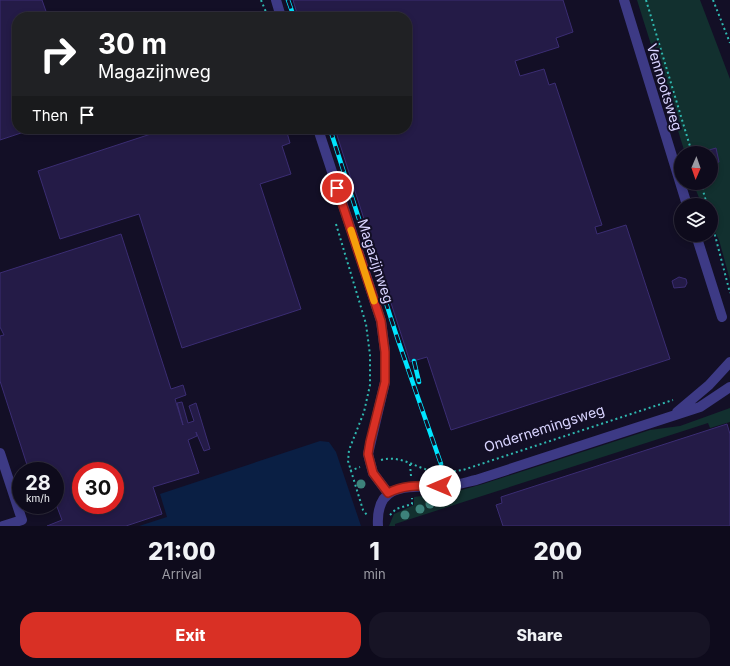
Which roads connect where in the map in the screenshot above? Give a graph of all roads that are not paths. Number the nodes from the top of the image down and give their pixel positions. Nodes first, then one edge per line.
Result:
1 (276, 0) edge
2 (624, 0) edge
3 (280, 12) edge
4 (320, 134) edge
5 (685, 198) edge
6 (698, 242) edge
7 (722, 317) dead end
8 (730, 362) edge
9 (730, 387) edge
10 (673, 416) junction
11 (0, 453) edge
12 (388, 493) junction
13 (3, 526) edge
14 (378, 526) edge

1 - 3 street
2 - 5 street, Vennootsweg
4 - 12 street, Magazijnweg
6 - 7 street
8 - 10 street, Ondernemingsweg
9 - 10 street, Ondernemingsweg
10 - 12 street, Ondernemingsweg
11 - 13 street
12 - 14 street

